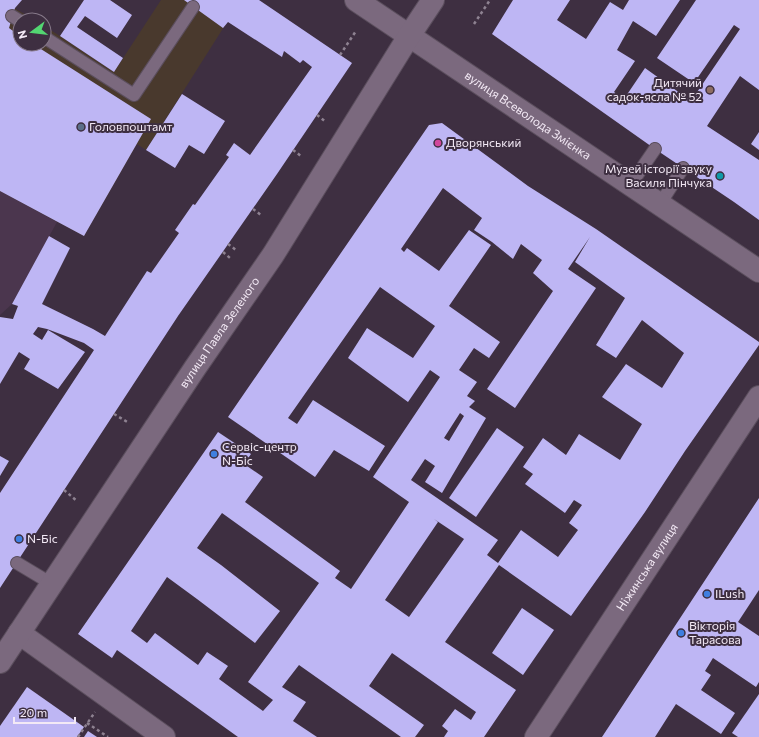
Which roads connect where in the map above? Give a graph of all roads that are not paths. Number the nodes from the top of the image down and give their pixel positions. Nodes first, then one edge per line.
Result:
1 (356, 0) edge
2 (433, 0) edge
3 (193, 7) dead end
4 (409, 36) junction
5 (52, 42) edge
6 (655, 148) dead end
7 (684, 168) dead end
8 (631, 184) junction
9 (660, 204) junction
10 (759, 271) edge
11 (759, 397) edge
12 (17, 563) dead end
13 (52, 584) junction
14 (19, 633) junction
15 (0, 662) edge
16 (164, 737) edge
17 (536, 737) edge

1 - 4 street, вулиця Всеволода Змієнка
2 - 4 street, вулиця Павла Зеленого
3 - 5 lane
4 - 8 street, вулиця Всеволода Змієнка
4 - 13 street, вулиця Павла Зеленого
6 - 8 lane
7 - 9 lane
8 - 9 street, вулиця Всеволода Змієнка
9 - 10 street, вулиця Всеволода Змієнка
11 - 17 street, Ніжинська вулиця
12 - 13 lane
13 - 14 street, вулиця Павла Зеленого
14 - 15 street, вулиця Павла Зеленого
14 - 16 street

